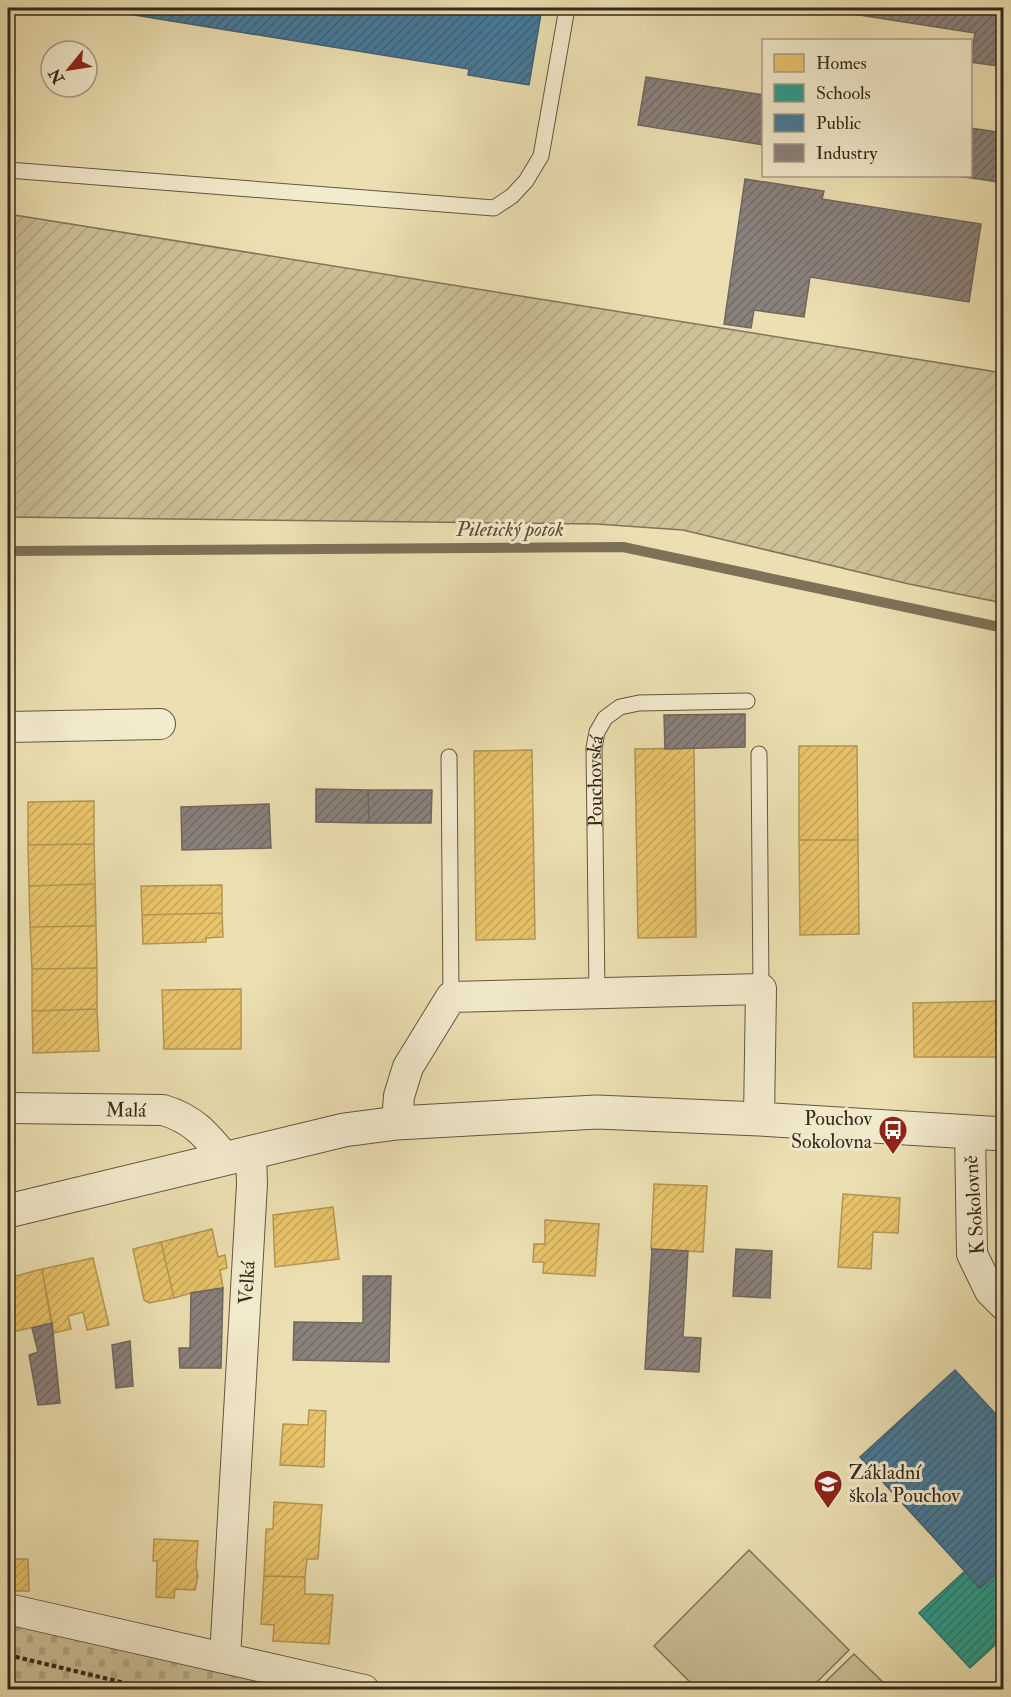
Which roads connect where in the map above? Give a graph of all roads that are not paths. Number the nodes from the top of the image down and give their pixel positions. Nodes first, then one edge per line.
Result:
1 (567, 8) edge
2 (8, 170) edge
3 (747, 701) dead end
4 (160, 724) dead end
5 (8, 727) edge
6 (759, 754) dead end
7 (449, 757) dead end
8 (760, 989) junction
9 (597, 994) junction
10 (451, 997) junction
11 (8, 1108) edge
12 (759, 1119) junction
13 (397, 1123) junction
14 (970, 1132) junction
15 (1004, 1134) edge
16 (239, 1156) junction
17 (8, 1211) edge
18 (1004, 1305) edge
19 (8, 1610) edge
20 (225, 1658) junction
21 (364, 1689) edge

1 - 2 lane
3 - 9 lane, Pouchovská
4 - 5 street
6 - 8 lane
7 - 10 lane
8 - 9 street
8 - 12 street
9 - 10 street
10 - 13 street
11 - 16 street, Malá
12 - 13 street
12 - 14 street
13 - 16 street
14 - 15 street
14 - 18 street, K Sokolovně
16 - 17 street
16 - 20 street, Velká
19 - 20 street
20 - 21 street

